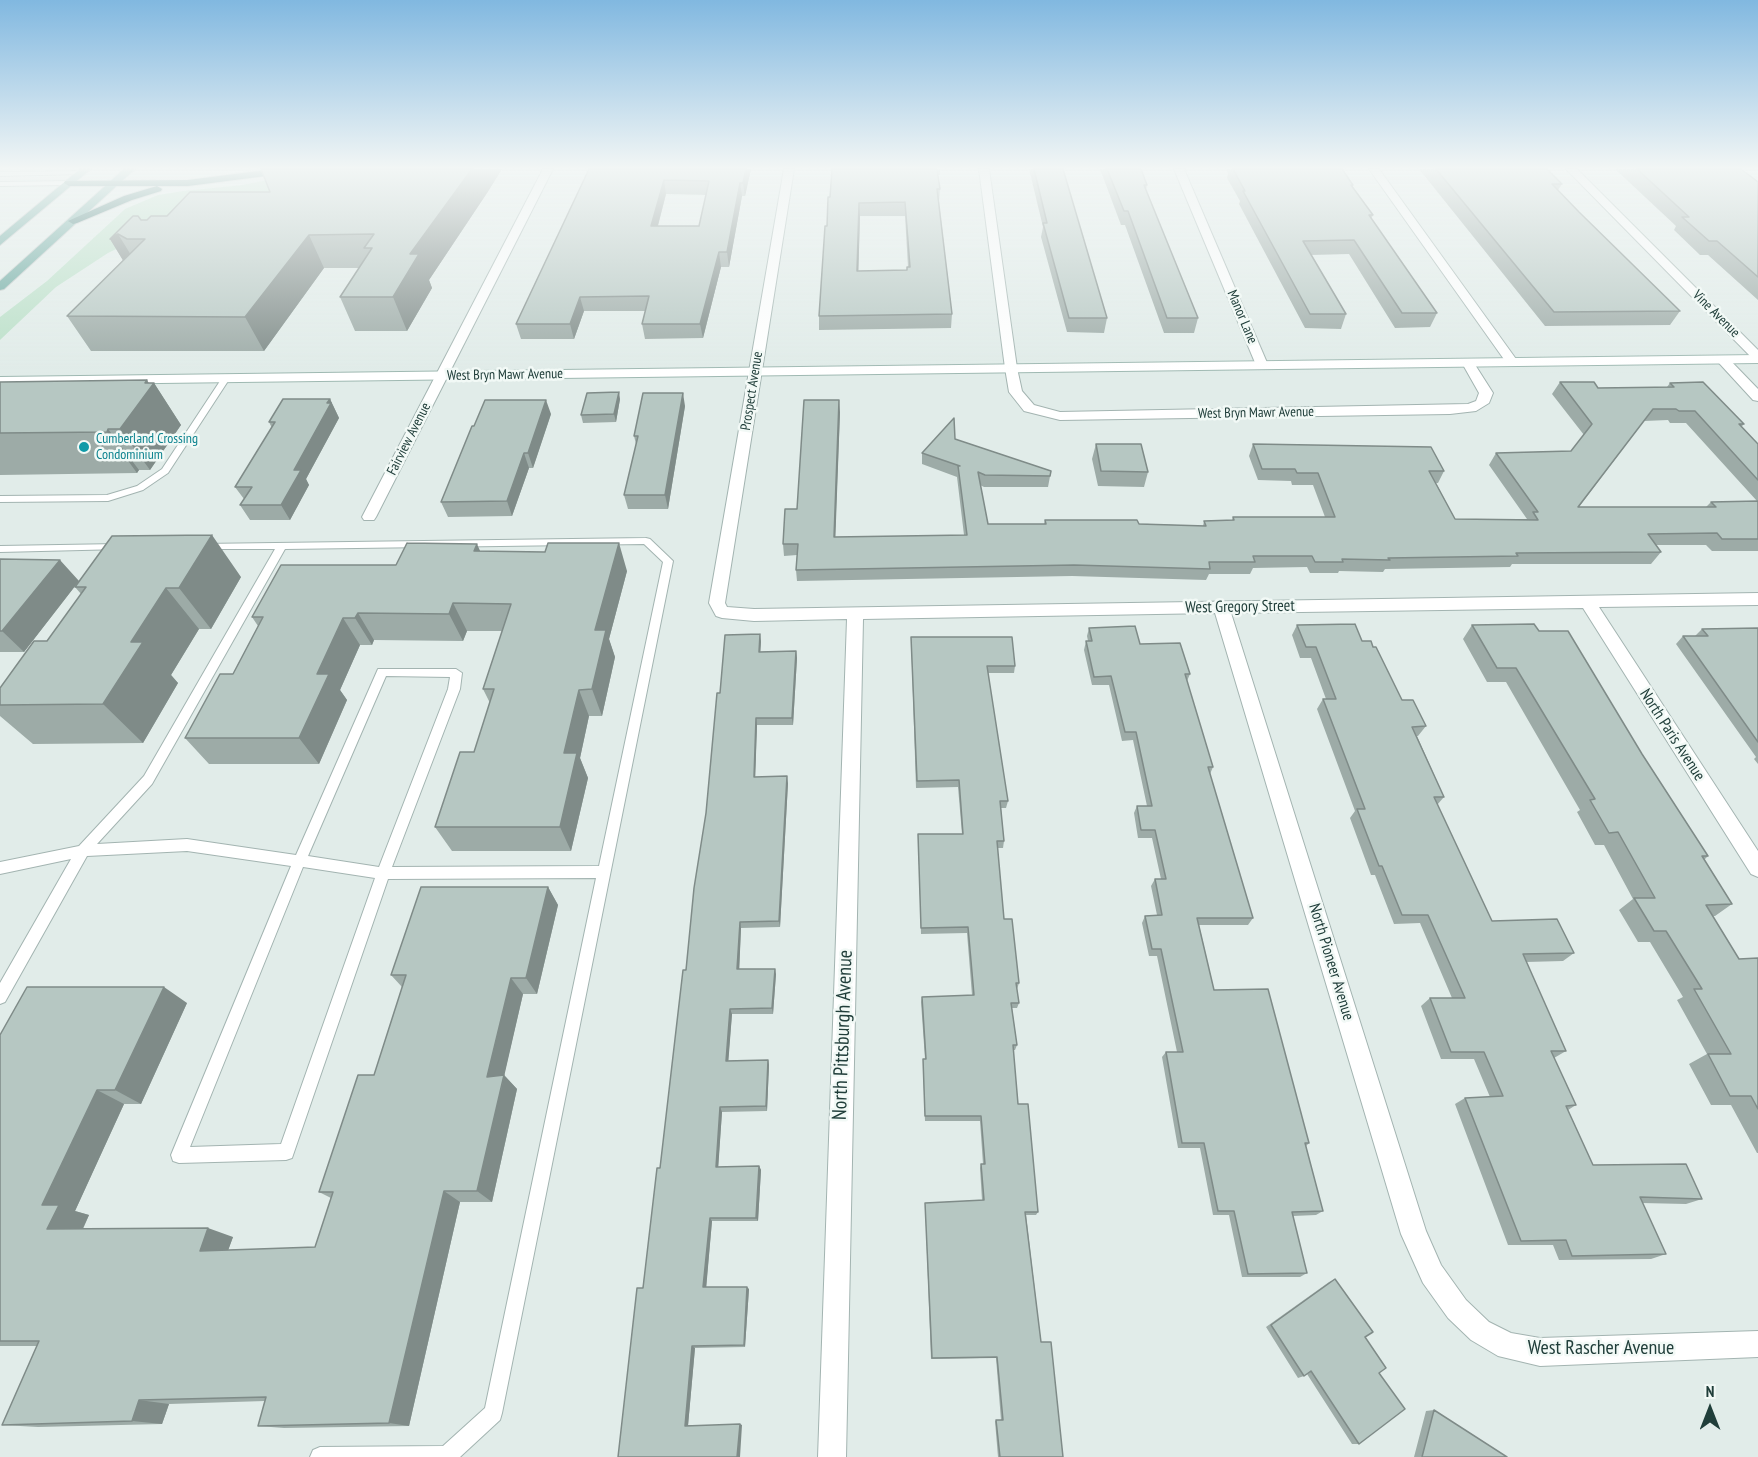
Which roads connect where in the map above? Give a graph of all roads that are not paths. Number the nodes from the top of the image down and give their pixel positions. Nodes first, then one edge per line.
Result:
1 (56, 237) edge
2 (513, 237) edge
3 (778, 237) edge
4 (993, 237) edge
5 (1208, 237) edge
6 (1423, 237) edge
7 (1638, 237) edge
8 (0, 287) edge
9 (1758, 358) edge
10 (1723, 360) junction
11 (1512, 362) junction
12 (1468, 363) junction
13 (1262, 365) junction
14 (1011, 368) junction
15 (756, 371) junction
16 (441, 375) junction
17 (226, 378) junction
18 (159, 379) junction
19 (0, 381) edge
20 (141, 391) edge
21 (1758, 397) edge
22 (0, 499) edge
23 (369, 517) dead end
24 (282, 545) junction
25 (189, 546) edge
26 (0, 549) edge
27 (121, 550) edge
28 (1758, 599) edge
29 (1587, 601) junction
30 (1221, 607) junction
31 (722, 612) joint
32 (855, 612) junction
33 (83, 851) junction
34 (299, 862) junction
35 (0, 868) edge
36 (1758, 868) edge
37 (604, 872) junction
38 (383, 873) junction
39 (0, 997) edge
40 (1457, 1309) joint
41 (1758, 1344) edge
42 (320, 1457) edge
43 (832, 1457) edge

1 - 8 main road
2 - 16 street, Fairview Avenue
3 - 15 street, Prospect Avenue
4 - 14 street
5 - 13 street, Manor Lane
6 - 11 street
7 - 9 street, Vine Avenue
9 - 10 street, West Bryn Mawr Avenue
10 - 11 street, West Bryn Mawr Avenue
10 - 21 street, Vine Avenue
11 - 12 street, West Bryn Mawr Avenue
12 - 13 street, West Bryn Mawr Avenue
12 - 14 street, West Bryn Mawr Avenue
13 - 14 street, West Bryn Mawr Avenue
14 - 15 street, West Bryn Mawr Avenue
15 - 16 street, West Bryn Mawr Avenue
15 - 31 street, Prospect Avenue
16 - 17 street, West Bryn Mawr Avenue
16 - 23 street, Fairview Avenue
17 - 18 street, West Bryn Mawr Avenue
17 - 22 lane
18 - 19 street, West Bryn Mawr Avenue
18 - 20 lane
24 - 25 lane
24 - 33 lane
24 - 37 lane
26 - 27 lane
28 - 29 street, West Gregory Street
29 - 30 street, West Gregory Street
29 - 36 street, North Paris Avenue
30 - 32 street, West Gregory Street
30 - 40 street, North Pioneer Avenue
31 - 32 street, West Gregory Street
32 - 43 street, North Pittsburgh Avenue
33 - 34 lane
33 - 35 lane
33 - 39 lane
34 - 38 lane
34 - 38 lane
34 - 38 lane
37 - 38 lane
37 - 42 lane
40 - 41 street, West Rascher Avenue

